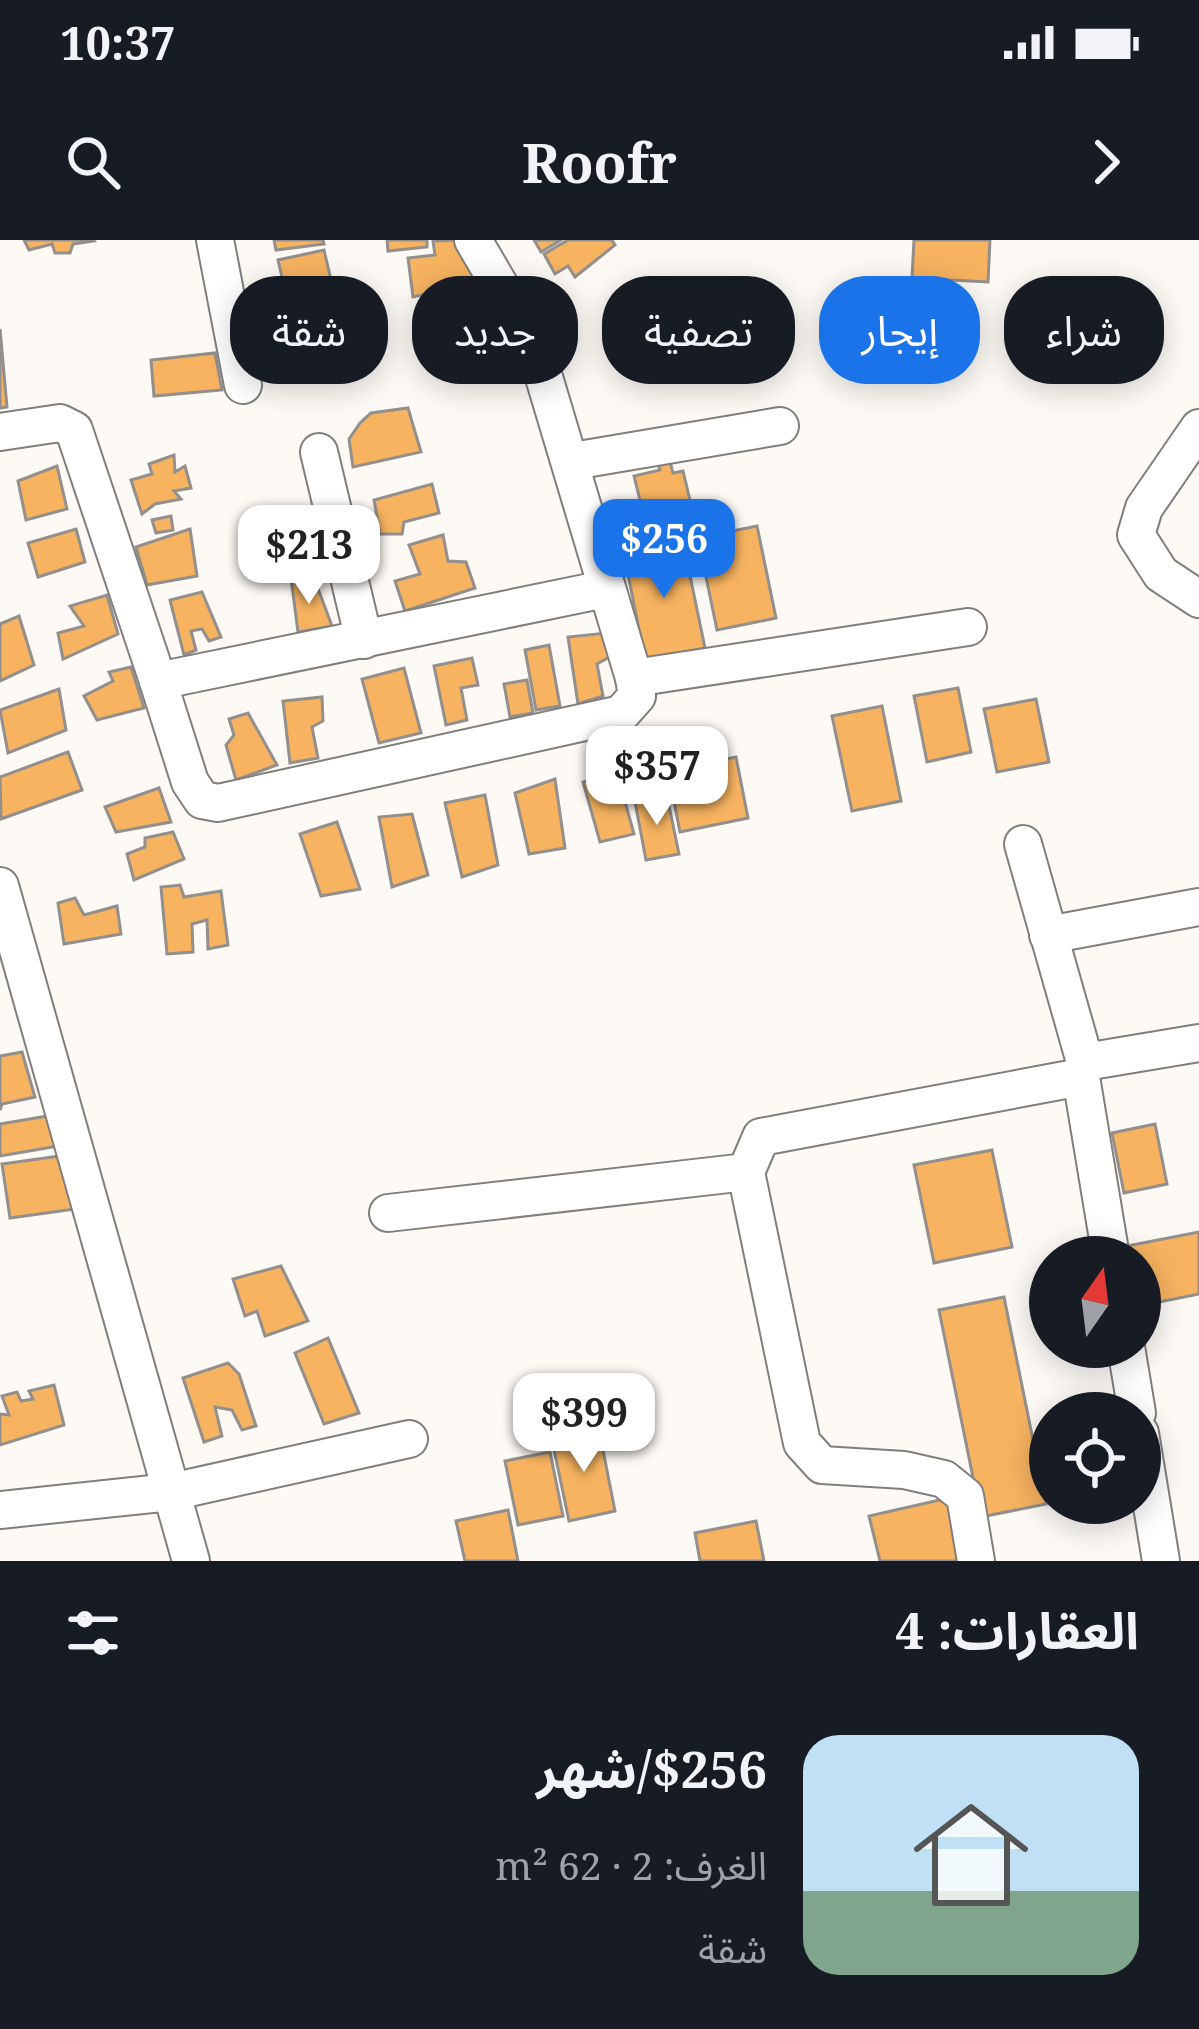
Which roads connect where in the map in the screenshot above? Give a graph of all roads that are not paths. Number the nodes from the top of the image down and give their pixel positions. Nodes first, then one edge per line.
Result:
1 (215, 240) edge
2 (473, 240) edge
3 (243, 385) dead end
4 (780, 426) dead end
5 (1199, 428) edge
6 (0, 432) edge
7 (319, 452) dead end
8 (574, 461) junction
9 (604, 590) junction
10 (1199, 599) edge
11 (968, 627) dead end
12 (364, 640) junction
13 (634, 678) junction
14 (158, 682) junction
15 (1023, 844) dead end
16 (0, 886) edge
17 (1199, 908) edge
18 (1048, 935) junction
19 (18, 1010) edge
20 (1199, 1043) edge
21 (1083, 1069) junction
22 (746, 1172) junction
23 (388, 1213) dead end
24 (1108, 1236) edge
25 (410, 1439) dead end
26 (171, 1492) junction
27 (0, 1510) edge
28 (1155, 1524) edge
29 (191, 1561) edge
30 (976, 1561) edge
31 (1161, 1561) edge

1 - 3 street
2 - 8 street
4 - 8 street
5 - 10 street
6 - 14 street
7 - 12 street
8 - 9 street
9 - 12 street
9 - 13 street
11 - 13 street
12 - 14 street
13 - 14 street
15 - 18 street
16 - 19 street
17 - 18 street
18 - 21 street
19 - 26 street
20 - 21 street
21 - 22 street
21 - 24 street
22 - 23 street
22 - 30 street
25 - 26 street
26 - 27 street
26 - 29 street
28 - 31 street

